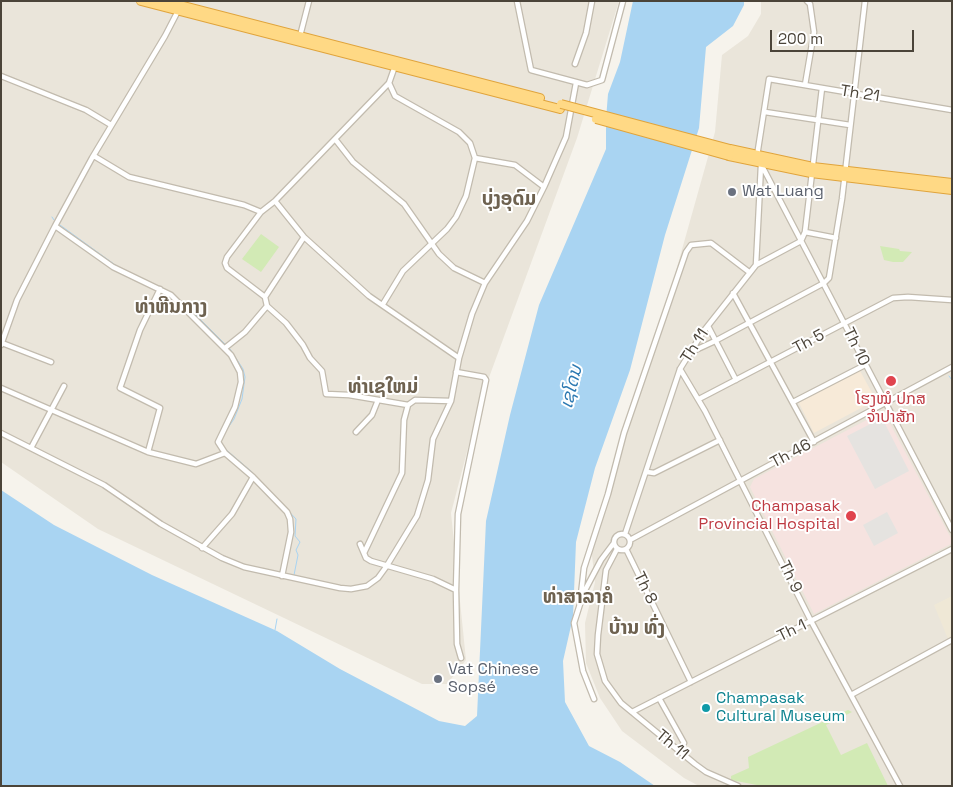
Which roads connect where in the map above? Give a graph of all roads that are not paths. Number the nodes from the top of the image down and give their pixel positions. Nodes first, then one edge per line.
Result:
1 (141, 1) edge
2 (164, 1) edge
3 (309, 1) edge
4 (517, 1) edge
5 (592, 1) edge
6 (623, 1) edge
7 (807, 1) edge
8 (865, 1) edge
9 (179, 8) junction
10 (300, 38) junction
11 (396, 64) junction
12 (574, 64) dead end
13 (1, 76) edge
14 (388, 83) junction
15 (576, 83) junction
16 (805, 85) junction
17 (822, 88) junction
18 (855, 93) junction
19 (952, 110) edge
20 (765, 112) junction
21 (818, 119) junction
22 (111, 125) junction
23 (850, 125) junction
24 (335, 139) junction
25 (729, 152) junction
26 (94, 156) junction
27 (757, 156) junction
28 (475, 158) junction
29 (761, 164) junction
30 (812, 170) junction
31 (844, 174) junction
32 (952, 183) edge
33 (544, 187) junction
34 (952, 190) edge
35 (276, 201) junction
36 (260, 212) junction
37 (55, 226) junction
38 (805, 232) junction
39 (304, 237) junction
40 (836, 238) junction
41 (801, 241) junction
42 (432, 243) junction
43 (756, 265) junction
44 (749, 272) junction
45 (485, 283) junction
46 (824, 283) junction
47 (160, 290) junction
48 (733, 293) junction
49 (265, 297) junction
50 (952, 300) edge
51 (383, 304) junction
52 (267, 306) junction
53 (748, 322) junction
54 (845, 323) junction
55 (1, 324) edge
56 (8, 326) junction
57 (708, 326) junction
58 (715, 341) junction
59 (2, 344) edge
60 (225, 348) junction
61 (688, 352) junction
62 (459, 358) junction
63 (51, 362) dead end
64 (771, 362) junction
65 (865, 365) junction
66 (950, 368) edge
67 (680, 369) junction
68 (456, 372) junction
69 (952, 375) edge
70 (736, 380) junction
71 (64, 386) dead end
72 (1, 388) edge
73 (699, 399) junction
74 (378, 400) junction
75 (451, 401) junction
76 (793, 402) junction
77 (885, 404) junction
78 (408, 405) junction
79 (51, 410) junction
80 (356, 432) dead end
81 (1, 433) edge
82 (720, 440) junction
83 (814, 442) junction
84 (31, 448) junction
85 (148, 452) junction
86 (225, 453) junction
87 (647, 472) junction
88 (253, 476) junction
89 (742, 480) junction
90 (952, 530) edge
91 (625, 534) junction
92 (630, 540) junction
93 (360, 544) dead end
94 (613, 544) junction
95 (202, 548) junction
96 (617, 549) junction
97 (626, 549) junction
98 (952, 549) edge
99 (364, 553) junction
100 (386, 567) junction
101 (282, 576) junction
102 (456, 590) junction
103 (580, 603) junction
104 (811, 621) junction
105 (952, 640) edge
106 (461, 658) dead end
107 (691, 682) junction
108 (851, 695) junction
109 (659, 698) junction
110 (594, 699) dead end
111 (632, 712) junction
112 (679, 751) junction
113 (738, 786) edge
114 (900, 786) edge

1 - 9 highway
2 - 9 highway
3 - 10 street
4 - 15 street
5 - 12 street
6 - 15 street
7 - 16 street
8 - 18 street
9 - 10 highway
9 - 22 street
10 - 11 highway
11 - 14 street
11 - 25 highway, bridge
13 - 22 street
14 - 24 street
14 - 28 street
15 - 33 street
16 - 17 street, Th 21
16 - 20 street, Th 21
17 - 18 street, Th 21
17 - 21 street
18 - 19 street, Th 21
18 - 23 street
20 - 21 street
20 - 27 street
21 - 23 street
21 - 30 street
22 - 26 street
23 - 31 street
24 - 35 street
24 - 42 street
25 - 27 highway
25 - 29 highway
26 - 36 street
26 - 37 street
27 - 30 highway
28 - 33 street
28 - 42 street
29 - 30 highway
29 - 41 street, Th 10
29 - 43 street
30 - 31 highway
30 - 38 street
31 - 32 highway
31 - 34 highway
31 - 40 street
33 - 45 street
35 - 36 street
35 - 39 street
36 - 49 street
37 - 47 street
37 - 56 street
38 - 40 street
38 - 41 street
39 - 49 street
39 - 51 street
40 - 46 street
41 - 43 street, Th 11
41 - 46 street, Th 10
42 - 45 street
42 - 51 street
43 - 44 street, Th 11
44 - 48 street, Th 11
44 - 103 street
45 - 62 street
46 - 53 street
46 - 54 street, Th 10
47 - 60 street
47 - 85 street
48 - 53 street
48 - 57 street, Th 11
49 - 52 street
50 - 54 street, Th 5
51 - 62 street
52 - 60 street
52 - 74 street
53 - 58 street
53 - 64 street
54 - 64 street, Th 5
54 - 65 street, Th 10
55 - 56 street
56 - 59 street
57 - 58 street
57 - 61 street, Th 11
58 - 61 street
58 - 70 street
59 - 63 street
60 - 86 street
61 - 67 street, Th 11
62 - 68 street
64 - 70 street, Th 5
64 - 76 street
65 - 76 street
65 - 77 street, Th 10
66 - 69 street
66 - 77 street, Th 46
67 - 73 street, Th 9
67 - 87 street, Th 11
68 - 75 street
68 - 102 street
70 - 73 street, Th 5
71 - 79 street
72 - 79 street
73 - 82 street, Th 9
74 - 78 street
74 - 80 street
75 - 78 street
75 - 100 street
76 - 83 street
77 - 83 street, Th 46
77 - 90 street, Th 10
78 - 99 street
79 - 84 street
79 - 85 street
81 - 84 street
82 - 87 street
82 - 89 street, Th 9
83 - 89 street, Th 46
84 - 95 street
85 - 86 street
86 - 88 street
87 - 91 street, Th 11
88 - 95 street
88 - 101 street
89 - 92 street, Th 46
89 - 104 street, Th 9
91 - 92 street
91 - 94 street
92 - 97 street
93 - 99 street
94 - 96 street
94 - 103 street
95 - 101 street
96 - 97 street
96 - 111 street, Th 11
97 - 107 street, Th 8
98 - 104 street, Th 1
99 - 100 street
100 - 101 street
100 - 102 street
102 - 106 street
103 - 110 street
104 - 107 street, Th 1
104 - 108 street, Th 9
105 - 108 street
107 - 109 street, Th 1
108 - 114 street, Th 9
109 - 111 street, Th 1
109 - 112 street
111 - 112 street, Th 11
112 - 113 street, Th 11

